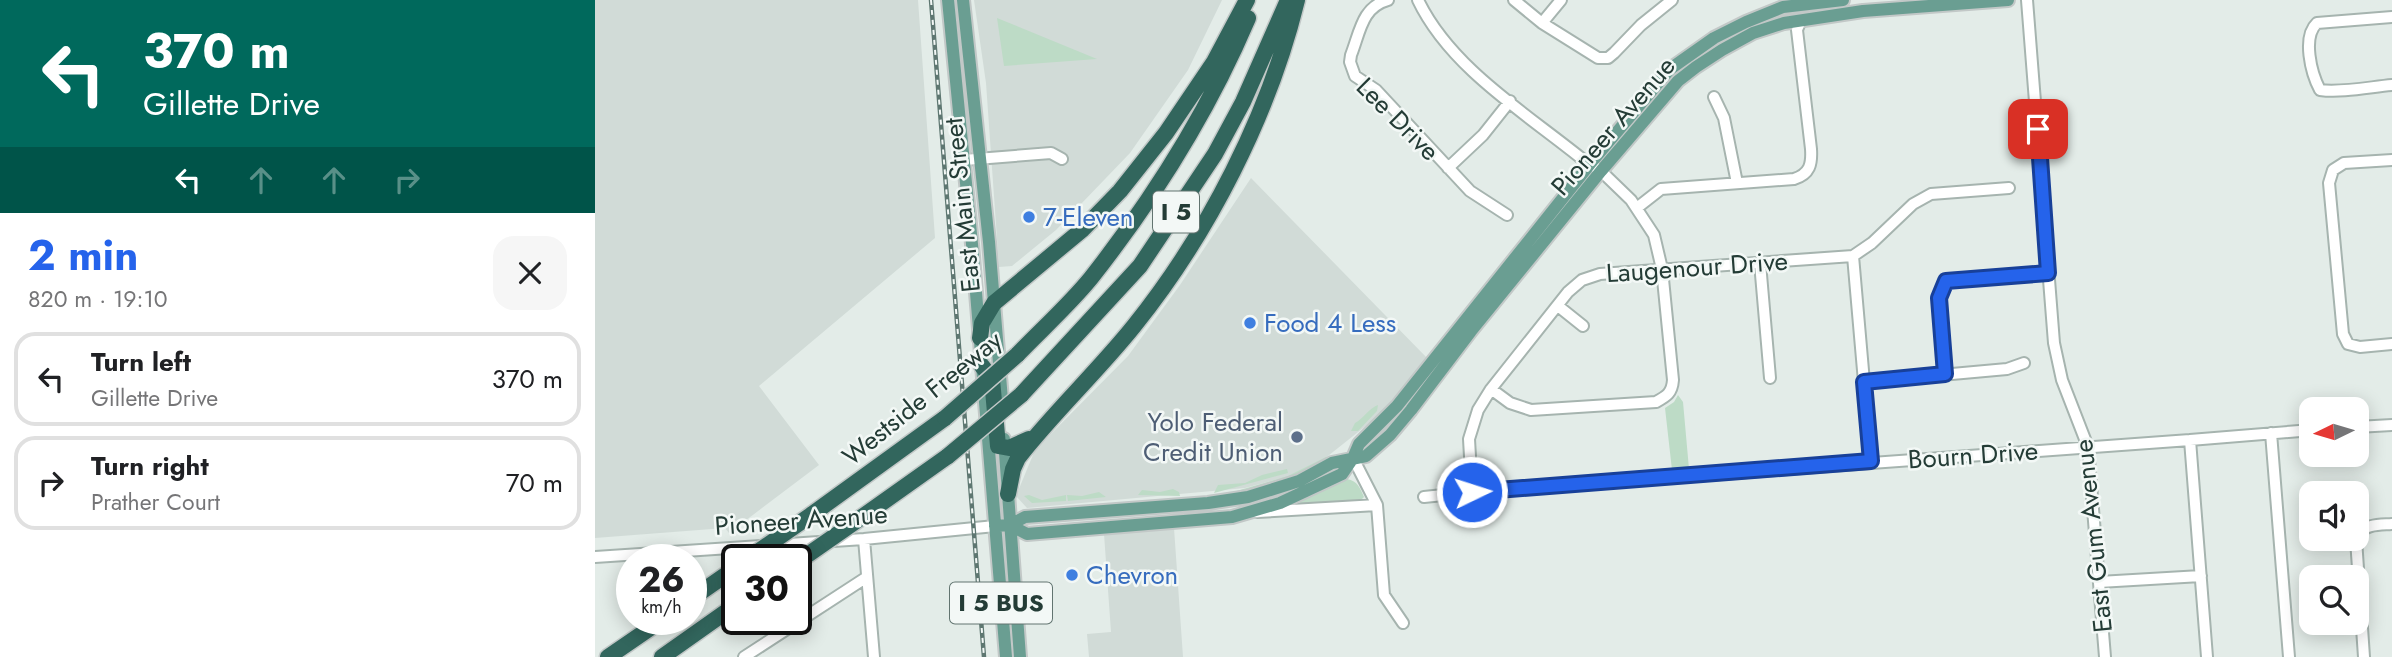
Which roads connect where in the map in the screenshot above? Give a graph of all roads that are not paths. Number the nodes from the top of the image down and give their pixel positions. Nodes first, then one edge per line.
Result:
1 (949, 0) edge
2 (963, 0) edge
3 (1248, 0) edge
4 (1255, 0) edge
5 (1288, 0) edge
6 (1297, 0) edge
7 (1388, 0) edge
8 (1419, 0) edge
9 (1514, 0) edge
10 (1561, 0) edge
11 (1672, 0) edge
12 (1843, 0) edge
13 (2008, 0) edge
14 (2027, 0) edge
15 (1780, 4) edge
16 (2392, 17) edge
17 (1801, 20) junction
18 (1542, 23) junction
19 (2392, 85) edge
20 (1714, 97) dead end
21 (1510, 101) junction
22 (981, 159) junction
23 (1062, 159) dead end
24 (964, 160) junction
25 (2392, 160) edge
26 (1595, 167) junction
27 (1448, 168) junction
28 (1737, 183) junction
29 (2009, 188) dead end
30 (1638, 207) junction
31 (1507, 215) dead end
32 (1853, 256) junction
33 (1760, 263) junction
34 (1662, 269) junction
35 (2048, 273) junction
36 (995, 303) junction
37 (1558, 306) junction
38 (1583, 326) dead end
39 (1458, 329) junction
40 (979, 338) junction
41 (2392, 344) edge
42 (2024, 363) dead end
43 (982, 366) junction
44 (1945, 374) junction
45 (1770, 378) dead end
46 (1864, 382) junction
47 (1491, 389) junction
48 (1423, 394) junction
49 (2392, 425) edge
50 (2369, 426) edge
51 (2299, 431) edge
52 (2271, 433) junction
53 (1037, 434) junction
54 (2190, 440) junction
55 (2088, 447) junction
56 (1005, 449) junction
57 (1353, 458) junction
58 (1871, 461) junction
59 (1472, 492) junction
60 (1008, 494) junction
61 (1424, 497) dead end
62 (1193, 504) junction
63 (1168, 505) junction
64 (1377, 505) junction
65 (1251, 513) junction
66 (1156, 523) junction
67 (2392, 524) edge
68 (1010, 525) junction
69 (1129, 525) junction
70 (995, 526) junction
71 (2369, 526) edge
72 (864, 539) junction
73 (769, 544) edge
74 (2358, 551) edge
75 (812, 552) edge
76 (595, 557) edge
77 (2201, 576) junction
78 (867, 577) junction
79 (2099, 582) junction
80 (721, 615) edge
81 (1403, 623) dead end
82 (640, 635) edge
83 (1006, 654) edge
84 (608, 657) edge
85 (662, 657) edge
86 (744, 657) edge
87 (874, 657) edge
88 (1020, 657) edge
89 (2105, 657) edge
90 (2207, 657) edge
91 (2289, 657) edge
92 (2364, 657) edge

1 - 24 main road, East Main Street
2 - 22 main road, East Main Street
3 - 36 highway
4 - 73 highway, Westside Freeway / I 5, bridge
5 - 75 highway, I 5, bridge
6 - 53 highway
7 - 27 street, Lee Drive
8 - 21 street
9 - 18 street
10 - 18 street
11 - 18 street
12 - 15 main road, Pioneer Avenue
13 - 17 main road, Pioneer Avenue
14 - 35 street, East Gum Avenue
15 - 26 main road, Pioneer Avenue
16 - 19 street
17 - 26 main road, Pioneer Avenue
17 - 28 street
20 - 28 street
21 - 26 street
21 - 27 street
22 - 23 street
22 - 24 street
22 - 36 main road, East Main Street
24 - 40 main road, East Main Street
25 - 41 street
26 - 30 street
26 - 39 main road, Pioneer Avenue
26 - 48 main road, Pioneer Avenue
27 - 31 street
28 - 30 street
29 - 32 street
30 - 34 street
32 - 33 street, Laugenour Drive
32 - 46 street
33 - 34 street, Laugenour Drive
33 - 45 street
34 - 37 street, Laugenour Drive
34 - 47 street
35 - 44 street
35 - 55 street, East Gum Avenue
36 - 40 highway
36 - 56 main road, East Main Street
37 - 38 street
37 - 47 street, Laugenour Drive
39 - 48 main road
39 - 57 main road, Pioneer Avenue
40 - 43 main road, East Main Street
42 - 44 street
43 - 56 highway
43 - 70 main road, East Main Street
44 - 46 street
46 - 58 street
47 - 59 street, Laugenour Drive
48 - 57 main road, Pioneer Avenue
49 - 50 street
51 - 52 street, Bourn Drive
52 - 54 street, Bourn Drive
52 - 91 street
53 - 56 highway
53 - 60 highway
54 - 55 street, Bourn Drive
54 - 77 street
55 - 58 street, Bourn Drive
55 - 79 street, East Gum Avenue
56 - 60 main road, East Main Street / I 5 BUS
57 - 62 main road, Pioneer Avenue
57 - 64 street
57 - 65 main road, Pioneer Avenue
58 - 59 street, Bourn Drive
59 - 61 street, Bourn Drive
60 - 68 main road, East Main Street / I 5 BUS
62 - 63 main road, Pioneer Avenue
62 - 66 main road
63 - 68 main road, Pioneer Avenue
63 - 69 main road
64 - 65 street
64 - 81 street
65 - 66 main road, Pioneer Avenue
66 - 69 main road, Pioneer Avenue
67 - 71 street
68 - 69 main road, Pioneer Avenue
68 - 70 main road, Pioneer Avenue
68 - 88 main road, East Main Street / I 5 BUS
70 - 72 street, Pioneer Avenue
70 - 83 main road, East Main Street / I 5 BUS
72 - 76 street, Pioneer Avenue
72 - 78 street
74 - 92 street
77 - 79 street
77 - 90 street
78 - 86 street
78 - 87 street
79 - 89 street, East Gum Avenue
80 - 85 highway
82 - 84 highway

